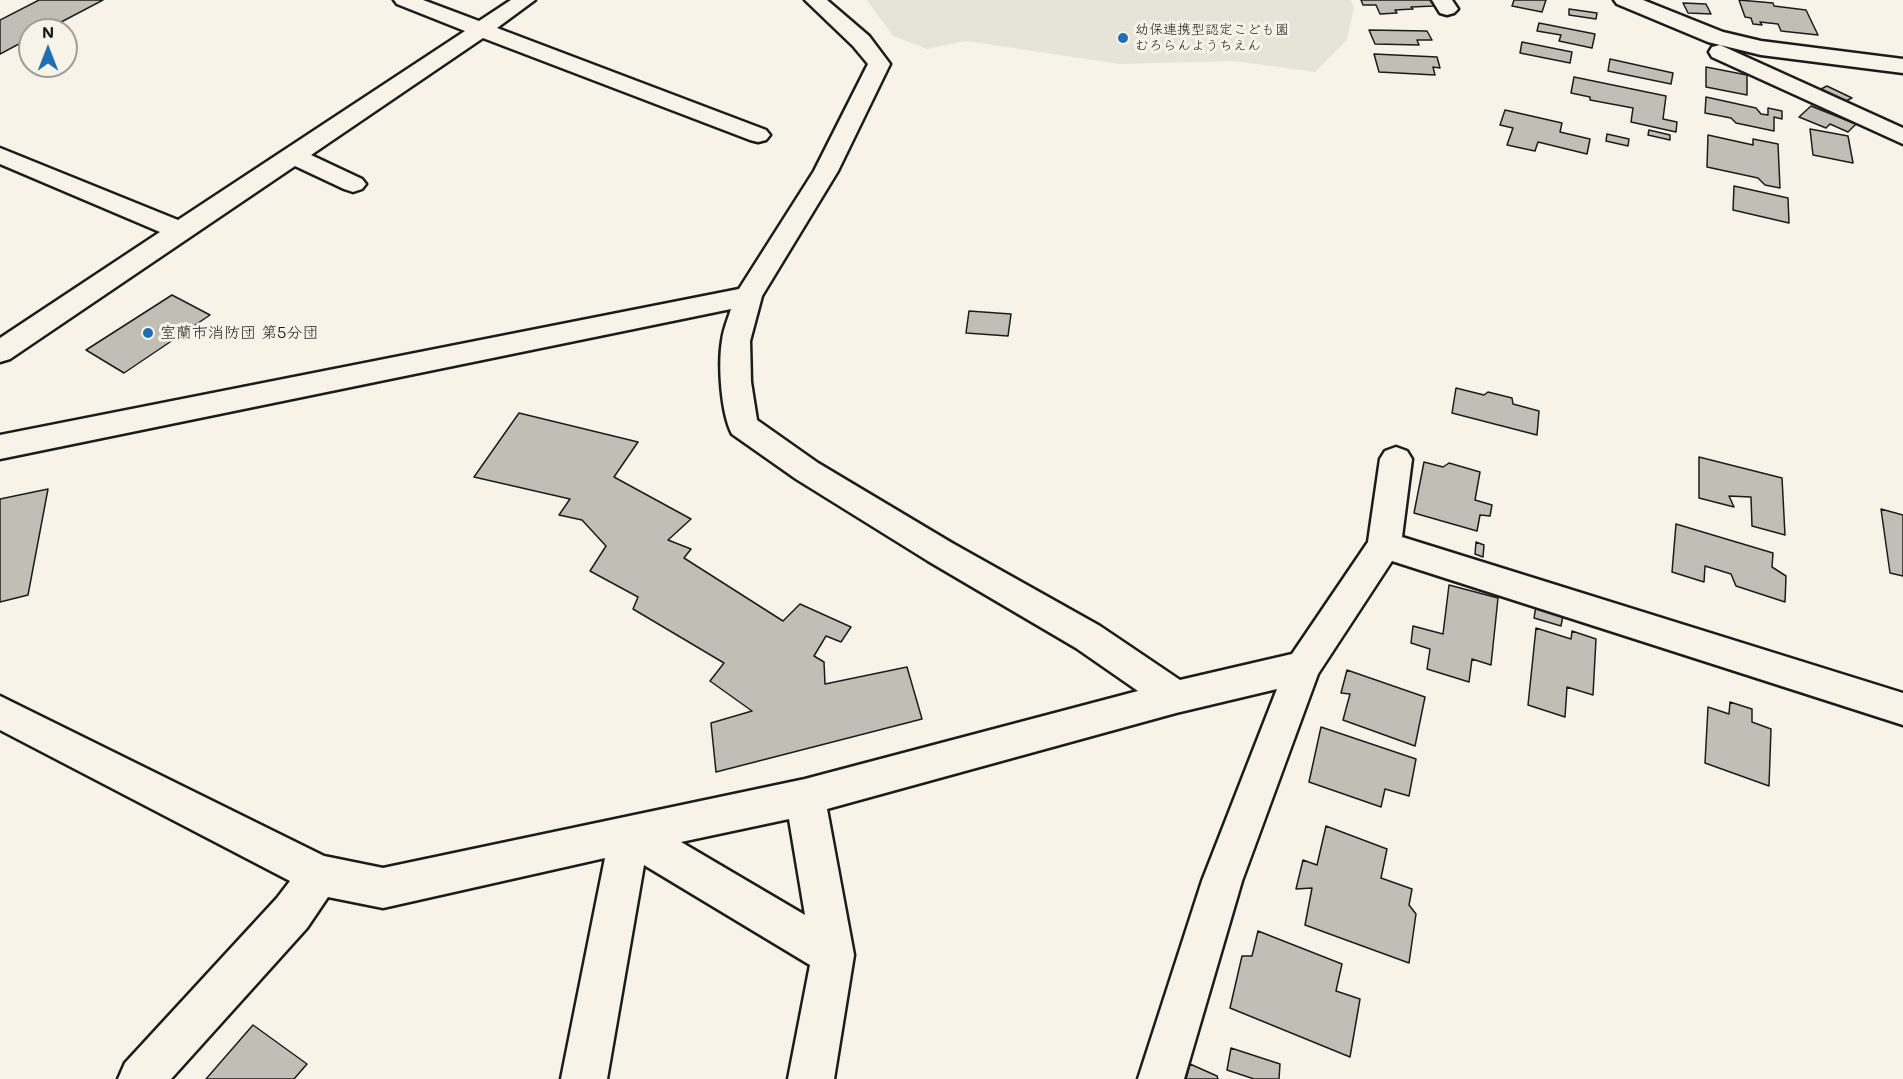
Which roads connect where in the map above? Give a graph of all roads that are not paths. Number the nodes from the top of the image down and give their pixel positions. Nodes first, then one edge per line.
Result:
1 (404, 0) edge
2 (525, 0) edge
3 (815, 0) edge
4 (1624, 0) edge
5 (1668, 17) junction
6 (481, 30) junction
7 (1903, 66) edge
8 (758, 135) dead end
9 (1903, 137) edge
10 (0, 155) edge
11 (293, 156) junction
12 (353, 184) dead end
13 (181, 231) junction
14 (748, 296) junction
15 (0, 352) edge
16 (0, 447) edge
17 (1396, 459) dead end
18 (1384, 545) junction
19 (1303, 667) junction
20 (1176, 697) junction
21 (1903, 709) edge
22 (0, 712) edge
23 (805, 797) junction
24 (630, 834) junction
25 (319, 875) junction
26 (833, 955) junction
27 (141, 1079) edge
28 (584, 1079) edge
29 (811, 1079) edge
30 (1161, 1079) edge

1 - 6 street
2 - 6 street
3 - 14 street
4 - 5 street
5 - 7 street
5 - 9 street
6 - 8 street
6 - 11 street
10 - 13 street
11 - 12 street
11 - 13 street
13 - 15 street
14 - 16 street
14 - 20 street
17 - 18 street
18 - 19 street
18 - 21 street
19 - 20 street
19 - 30 street
20 - 23 street
22 - 25 street
23 - 24 street
23 - 26 street
24 - 25 street
24 - 26 street
24 - 28 street
25 - 27 street
26 - 29 street

